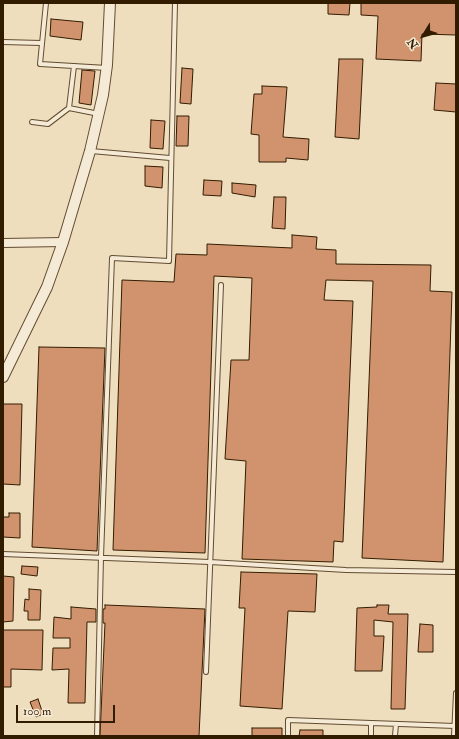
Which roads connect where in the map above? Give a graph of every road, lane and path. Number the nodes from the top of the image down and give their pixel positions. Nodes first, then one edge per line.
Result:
1 (46, 3) edge
2 (109, 3) edge
3 (175, 3) edge
4 (3, 42) edge
5 (41, 43) junction
6 (74, 66) junction
7 (107, 68) junction
8 (69, 108) junction
9 (99, 114) junction
10 (32, 122) dead end
11 (90, 151) junction
12 (170, 158) junction
13 (63, 242) junction
14 (3, 243) edge
15 (221, 285) dead end
16 (3, 377) edge
17 (3, 554) edge
18 (101, 557) junction
19 (210, 562) junction
20 (456, 572) edge
21 (206, 672) dead end
22 (456, 693) edge
23 (371, 723) junction
24 (396, 724) junction
25 (455, 726) junction
26 (97, 736) edge
27 (288, 736) edge
28 (371, 736) edge
29 (395, 736) edge
30 (454, 736) edge

1 - 5 lane
2 - 7 street
3 - 12 lane
4 - 5 lane
5 - 6 lane
6 - 7 lane
6 - 8 lane
7 - 9 street
8 - 9 lane
8 - 10 lane
9 - 11 street
11 - 12 lane
11 - 13 street
12 - 18 lane
13 - 14 street
13 - 16 street
15 - 19 lane
17 - 18 lane
18 - 19 lane
18 - 26 lane
19 - 20 lane
19 - 21 lane
22 - 25 lane
23 - 24 lane
23 - 27 lane
23 - 28 lane
24 - 25 lane
24 - 29 lane
25 - 30 lane

